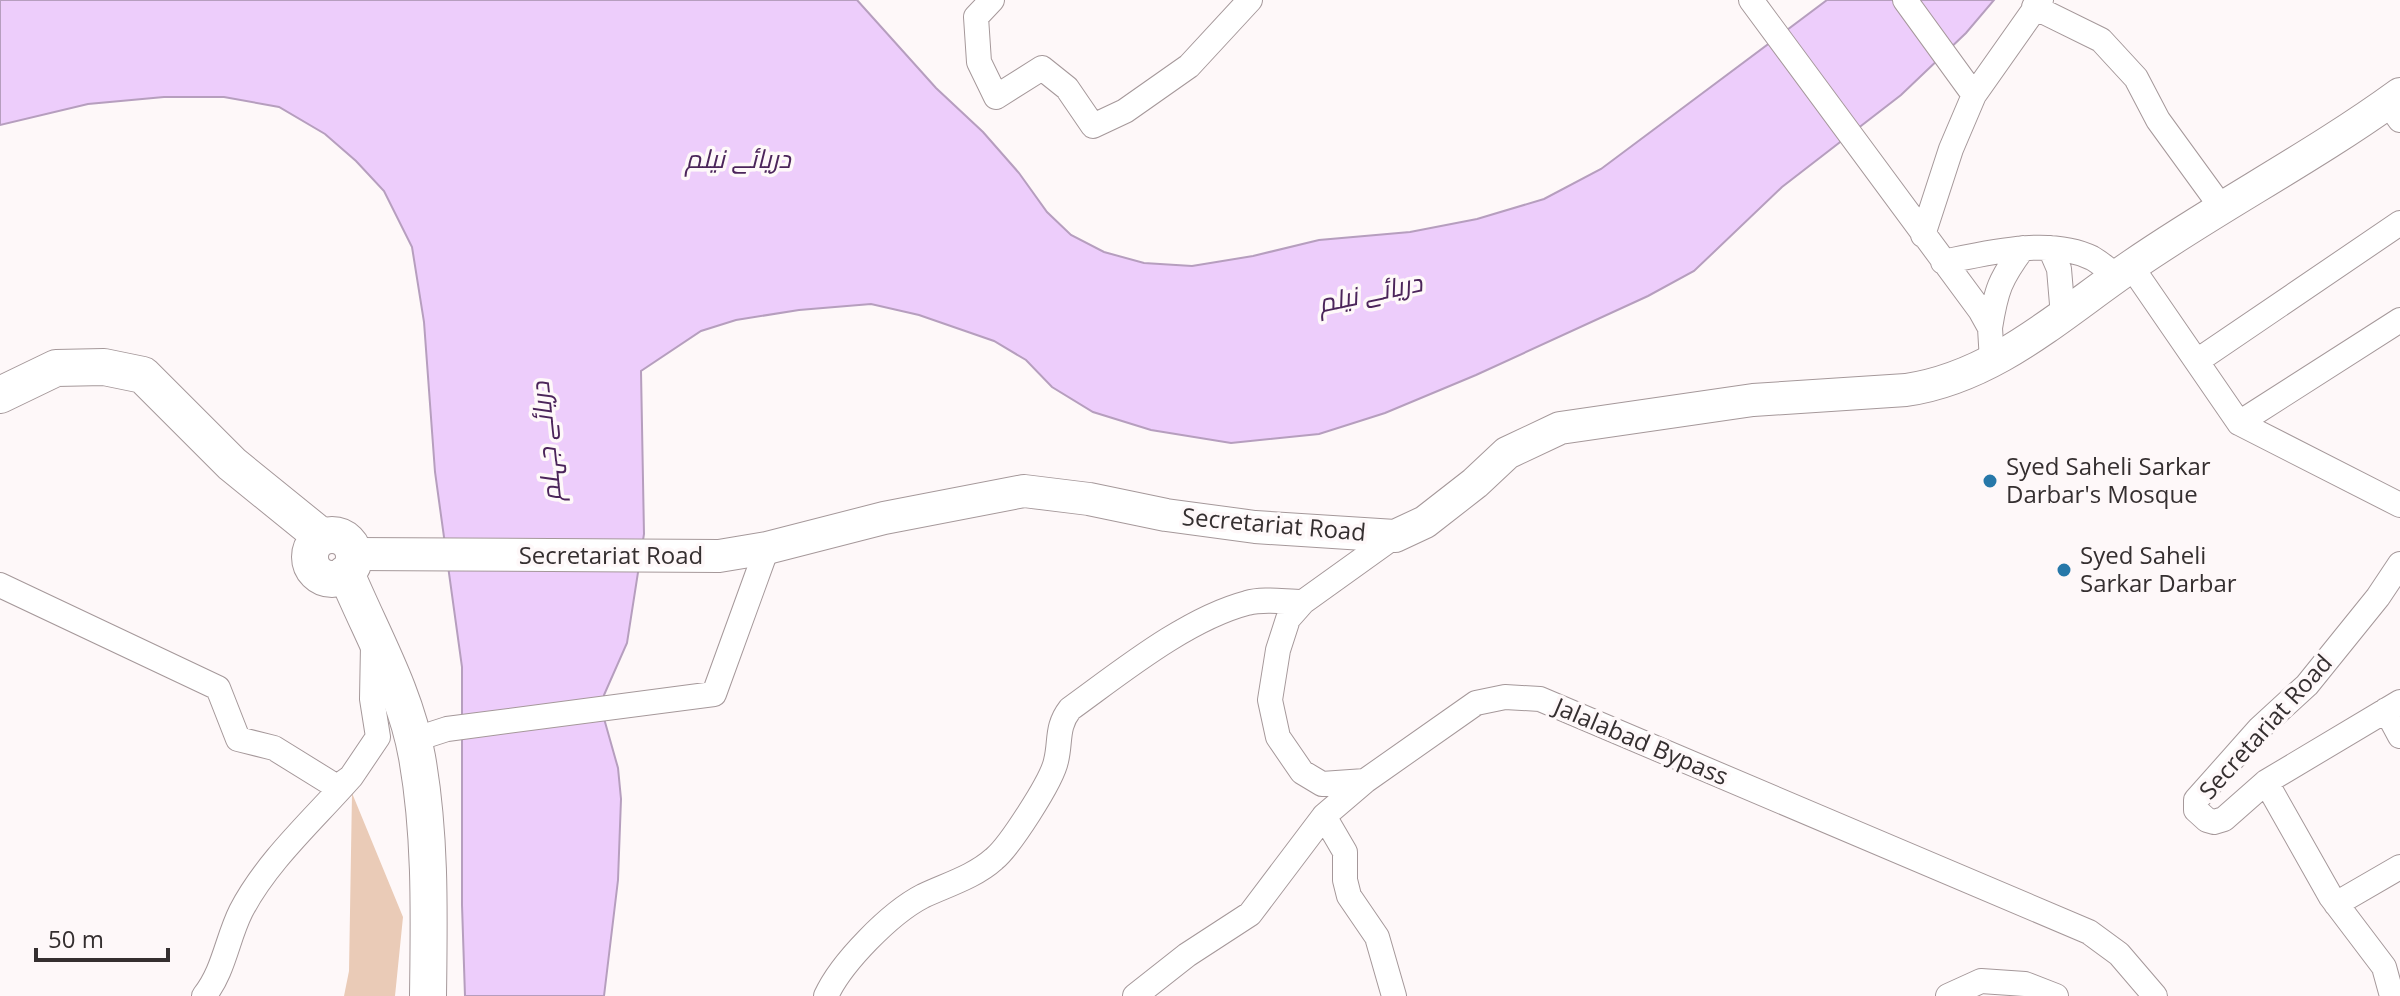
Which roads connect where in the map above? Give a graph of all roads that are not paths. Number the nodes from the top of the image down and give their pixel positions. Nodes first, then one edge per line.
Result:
1 (992, 0) edge
2 (1250, 0) edge
3 (1751, 0) edge
4 (1905, 0) edge
5 (2037, 4) edge
6 (1971, 92) junction
7 (2396, 106) edge
8 (2222, 208) junction
9 (2400, 223) edge
10 (1917, 227) junction
11 (2023, 248) junction
12 (2050, 248) junction
13 (1943, 262) junction
14 (2124, 271) junction
15 (2063, 316) junction
16 (2400, 320) edge
17 (1990, 328) junction
18 (1992, 361) junction
19 (2197, 361) junction
20 (0, 395) edge
21 (2239, 423) junction
22 (2400, 505) edge
23 (1395, 536) junction
24 (767, 548) junction
25 (357, 561) junction
26 (2400, 564) edge
27 (0, 585) edge
28 (1303, 602) junction
29 (373, 637) junction
30 (2393, 706) edge
31 (2400, 736) edge
32 (413, 740) junction
33 (1365, 781) junction
34 (344, 782) junction
35 (2266, 782) junction
36 (1324, 816) junction
37 (2400, 867) edge
38 (2336, 904) junction
39 (204, 996) edge
40 (428, 996) edge
41 (826, 996) edge
42 (1135, 996) edge
43 (1394, 996) edge
44 (1948, 996) edge
45 (2056, 996) edge
46 (2155, 996) edge
47 (2392, 996) edge

1 - 2 street
3 - 10 street
4 - 6 street
5 - 6 street
5 - 8 street
6 - 10 street
7 - 8 main road, Secretariat Road
8 - 14 main road, Secretariat Road
9 - 19 street
10 - 13 street
11 - 12 street
11 - 13 street
11 - 17 street
12 - 14 street
12 - 15 street
13 - 17 street
14 - 15 main road, Secretariat Road
14 - 19 street
15 - 18 main road, Secretariat Road
16 - 21 street
17 - 18 street
18 - 23 main road, Secretariat Road
19 - 21 street
20 - 25 highway
21 - 22 street
23 - 24 main road, Secretariat Road
23 - 28 street
24 - 25 main road, Secretariat Road
24 - 32 street
25 - 29 highway
26 - 35 street, Secretariat Road
27 - 34 street
28 - 33 street
28 - 41 street
29 - 32 highway
29 - 34 street
30 - 31 street
30 - 35 street, Secretariat Road
32 - 40 highway
33 - 36 street, Jalalabad Bypass
33 - 46 street, Jalalabad Bypass
34 - 39 street
35 - 38 street
36 - 42 street, Jalalabad Bypass
36 - 43 street
37 - 38 street
38 - 47 street
44 - 45 street

